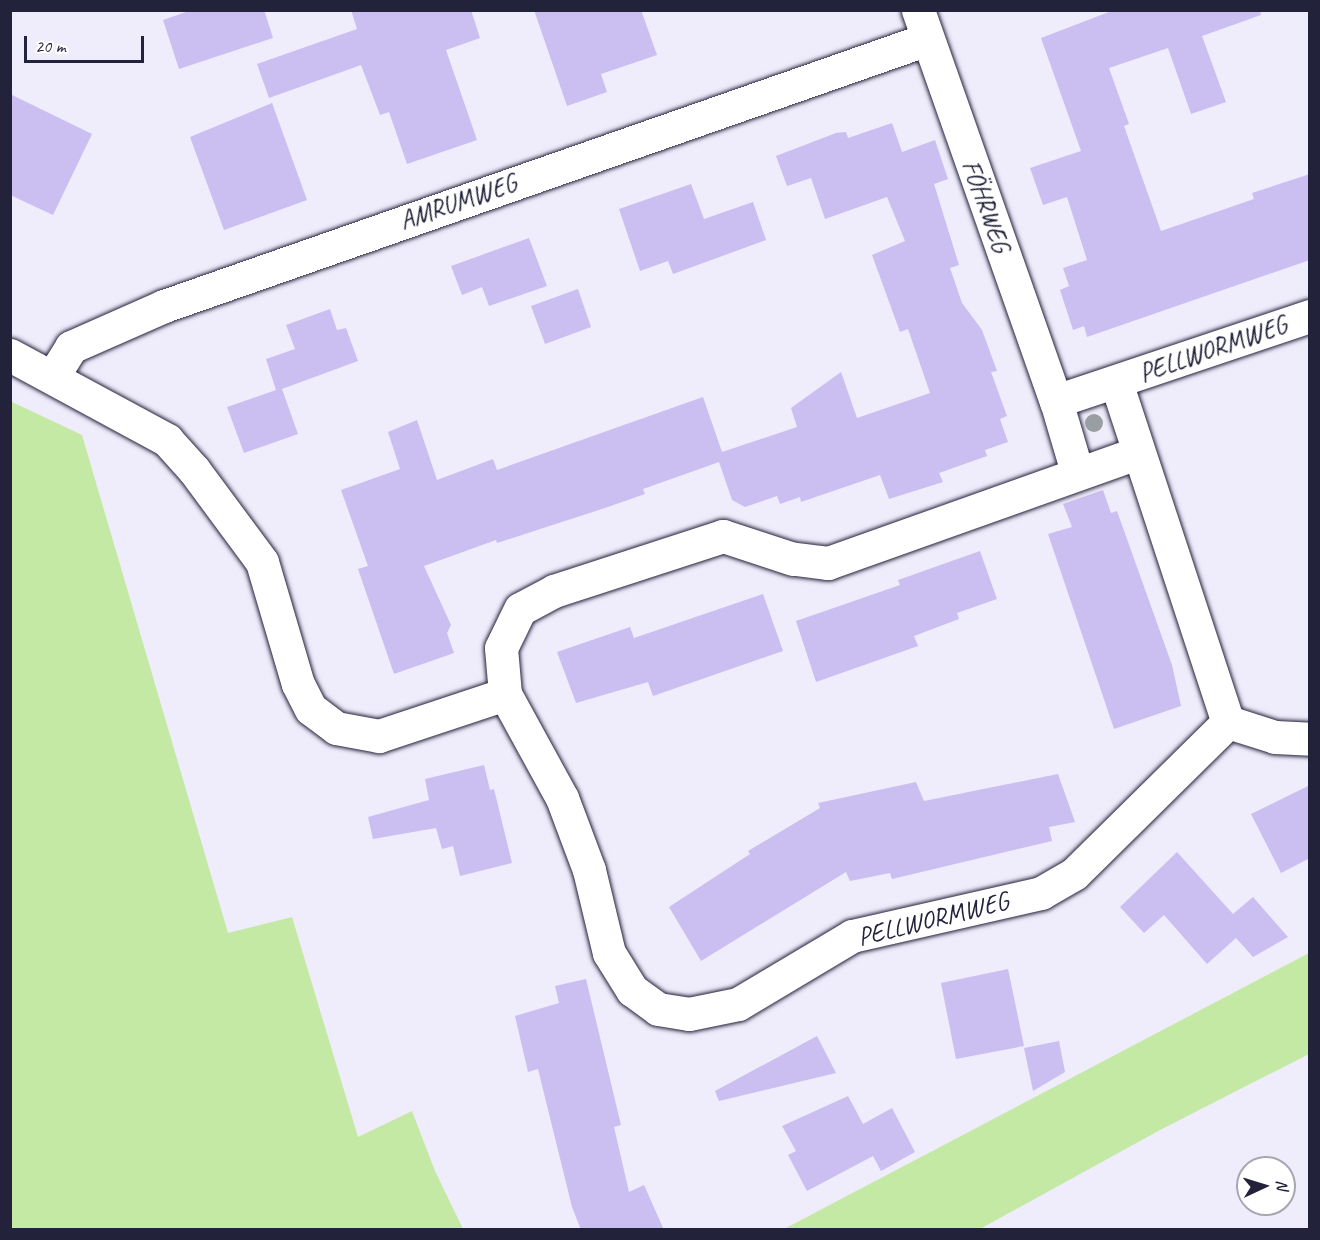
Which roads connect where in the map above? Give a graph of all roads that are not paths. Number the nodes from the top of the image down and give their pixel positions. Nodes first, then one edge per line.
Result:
1 (922, 25) edge
2 (1310, 316) edge
3 (10, 355) edge
4 (53, 376) junction
5 (1116, 382) junction
6 (1056, 401) junction
7 (1137, 453) junction
8 (1077, 472) junction
9 (505, 694) junction
10 (1228, 722) junction
11 (1310, 739) edge

1 - 4 street, AMRUMWEG
1 - 6 street, FÖHRWEG
2 - 5 street, PELLWORMWEG
3 - 4 street
4 - 9 street
5 - 6 street, PELLWORMWEG
5 - 7 street, PELLWORMWEG
6 - 8 street
7 - 8 street, PELLWORMWEG
7 - 10 street, PELLWORMWEG
8 - 9 street, PELLWORMWEG
9 - 10 street, PELLWORMWEG
10 - 11 street

